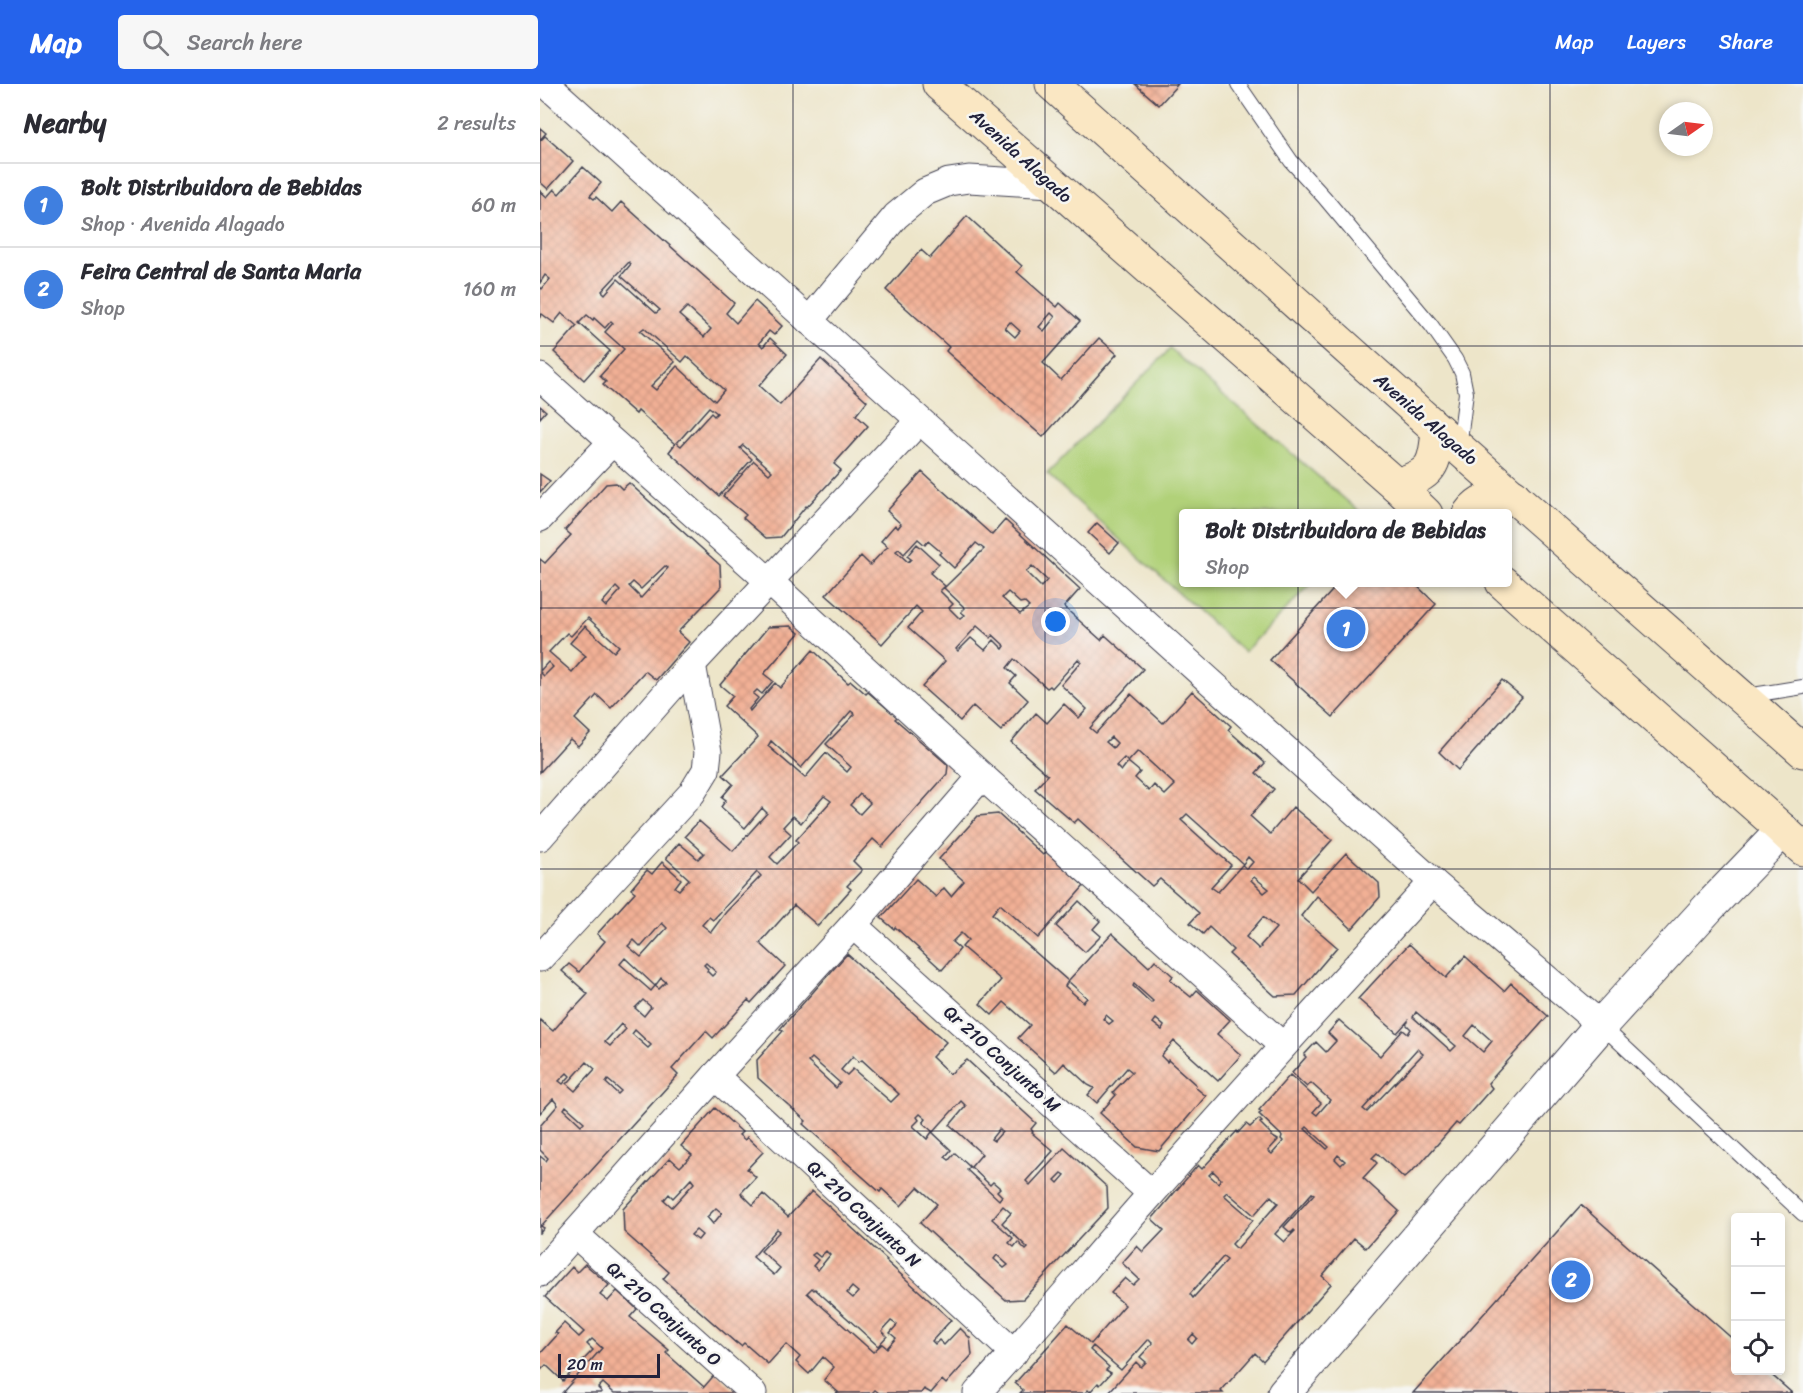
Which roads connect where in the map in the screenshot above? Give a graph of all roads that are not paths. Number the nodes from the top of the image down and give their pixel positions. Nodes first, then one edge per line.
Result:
1 (546, 84) edge
2 (939, 84) edge
3 (1052, 84) edge
4 (1238, 84) edge
5 (1052, 184) junction
6 (808, 321) junction
7 (540, 377) edge
8 (919, 421) junction
9 (1448, 440) junction
10 (612, 442) junction
11 (1396, 485) junction
12 (1513, 495) junction
13 (1422, 509) edge
14 (1472, 509) edge
15 (540, 518) edge
16 (770, 582) junction
17 (1508, 587) edge
18 (692, 664) junction
19 (1803, 687) edge
20 (1742, 697) junction
21 (1803, 751) edge
22 (982, 776) junction
23 (540, 837) edge
24 (1793, 840) edge
25 (1433, 882) junction
26 (853, 925) junction
27 (540, 958) edge
28 (1600, 1025) junction
29 (1283, 1046) junction
30 (715, 1076) junction
31 (1151, 1194) junction
32 (1803, 1214) edge
33 (575, 1234) junction
34 (540, 1273) edge
35 (1014, 1353) junction
36 (753, 1393) edge
37 (977, 1393) edge
38 (1284, 1393) edge

1 - 6 street
2 - 5 main road, Avenida Alagado
3 - 9 main road, Avenida Alagado
4 - 9 lane
5 - 6 street
5 - 11 main road, Avenida Alagado
6 - 8 street
7 - 10 street
8 - 16 street
8 - 25 street
9 - 11 main road
9 - 12 main road, Avenida Alagado
10 - 15 street
10 - 16 street
11 - 13 main road, Avenida Alagado
12 - 14 main road
12 - 20 main road, Avenida Alagado
16 - 18 street
16 - 22 street
17 - 24 main road
18 - 23 street
18 - 27 street
19 - 20 lane
20 - 21 main road, Avenida Alagado
22 - 26 street
22 - 29 street
24 - 28 street
25 - 28 street
25 - 29 street
26 - 30 street
26 - 31 street, Qr 210 Conjunto M
28 - 32 lane
28 - 38 street
29 - 31 street
30 - 33 street
30 - 35 street, Qr 210 Conjunto N
31 - 35 street
33 - 34 street
33 - 36 street, Qr 210 Conjunto O
35 - 37 street

